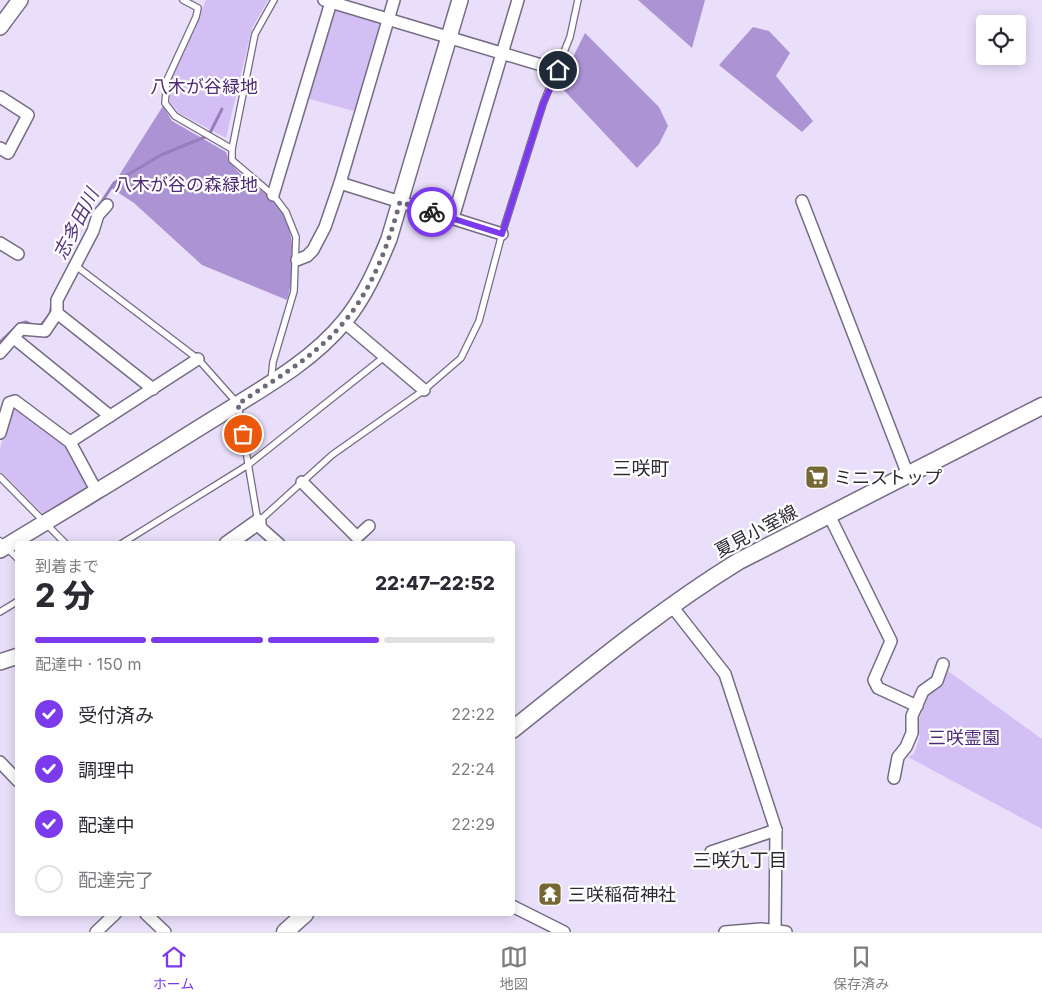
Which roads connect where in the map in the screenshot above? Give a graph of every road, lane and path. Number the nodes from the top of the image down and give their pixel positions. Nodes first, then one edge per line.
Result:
1 (183, 0) edge
2 (274, 0) edge
3 (394, 0) edge
4 (460, 0) edge
5 (518, 0) edge
6 (578, 0) edge
7 (16, 1) edge
8 (328, 1) edge
9 (388, 18) junction
10 (1, 24) edge
11 (450, 37) junction
12 (501, 53) junction
13 (558, 70) junction
14 (0, 98) edge
15 (0, 148) edge
16 (232, 149) junction
17 (340, 183) junction
18 (273, 195) junction
19 (802, 201) dead end
20 (400, 202) junction
21 (107, 205) dead end
22 (453, 218) junction
23 (502, 234) junction
24 (0, 243) edge
25 (18, 254) dead end
26 (297, 260) junction
27 (76, 266) junction
28 (57, 313) junction
29 (344, 322) junction
30 (14, 338) junction
31 (0, 353) edge
32 (384, 357) junction
33 (198, 360) junction
34 (270, 382) junction
35 (153, 389) junction
36 (424, 390) junction
37 (238, 404) junction
38 (1042, 406) edge
39 (110, 416) junction
40 (0, 434) edge
41 (70, 442) junction
42 (248, 465) junction
43 (908, 475) junction
44 (0, 477) edge
45 (302, 482) junction
46 (97, 492) junction
47 (830, 515) junction
48 (45, 522) junction
49 (258, 522) junction
50 (369, 526) dead end
51 (63, 541) edge
52 (126, 541) edge
53 (231, 541) edge
54 (276, 541) edge
55 (2, 546) edge
56 (15, 557) edge
57 (15, 603) edge
58 (672, 605) junction
59 (0, 612) edge
60 (15, 657) edge
61 (0, 662) edge
62 (943, 664) dead end
63 (917, 706) junction
64 (515, 728) edge
65 (0, 762) edge
66 (15, 777) edge
67 (894, 778) dead end
68 (776, 830) junction
69 (711, 852) dead end
70 (515, 908) edge
71 (113, 916) edge
72 (148, 916) edge
73 (303, 916) edge
74 (780, 931) edge
75 (96, 932) edge
76 (165, 932) edge
77 (285, 932) edge
78 (564, 932) edge
79 (725, 932) edge

1 - 16 lane
2 - 16 lane
3 - 9 street
4 - 11 street
5 - 12 street
6 - 13 lane
7 - 10 street
8 - 9 street
8 - 18 street
9 - 11 street
9 - 17 street
11 - 12 street
11 - 20 street
12 - 13 street
12 - 22 street
13 - 23 lane
14 - 15 street
16 - 18 lane
17 - 20 street
17 - 26 street
18 - 26 lane
19 - 43 street
20 - 22 street
20 - 29 street
21 - 27 street
22 - 23 street
23 - 36 lane
24 - 25 street
26 - 34 lane
27 - 28 street
27 - 33 lane
28 - 30 street
28 - 35 street
29 - 32 street
29 - 34 street
30 - 31 street
30 - 39 street
32 - 36 street
32 - 42 lane
33 - 35 street
33 - 37 lane
34 - 37 street
35 - 39 street
36 - 45 lane
37 - 42 lane
37 - 46 street
38 - 43 main road, 夏見小室線
39 - 41 street
40 - 41 street
41 - 46 street
42 - 49 lane
42 - 52 lane
43 - 47 main road, 夏見小室線
44 - 48 lane
45 - 49 lane
45 - 50 street
46 - 48 street
47 - 58 main road, 夏見小室線
47 - 63 street
48 - 51 lane
48 - 55 street
49 - 53 street
49 - 54 street
55 - 56 lane
57 - 59 lane
58 - 64 main road, 夏見小室線
58 - 68 street
60 - 61 street
62 - 63 street
63 - 67 street
65 - 66 street
68 - 69 street
68 - 74 street
70 - 78 street
71 - 75 street
72 - 76 street
73 - 77 main road
74 - 79 street

